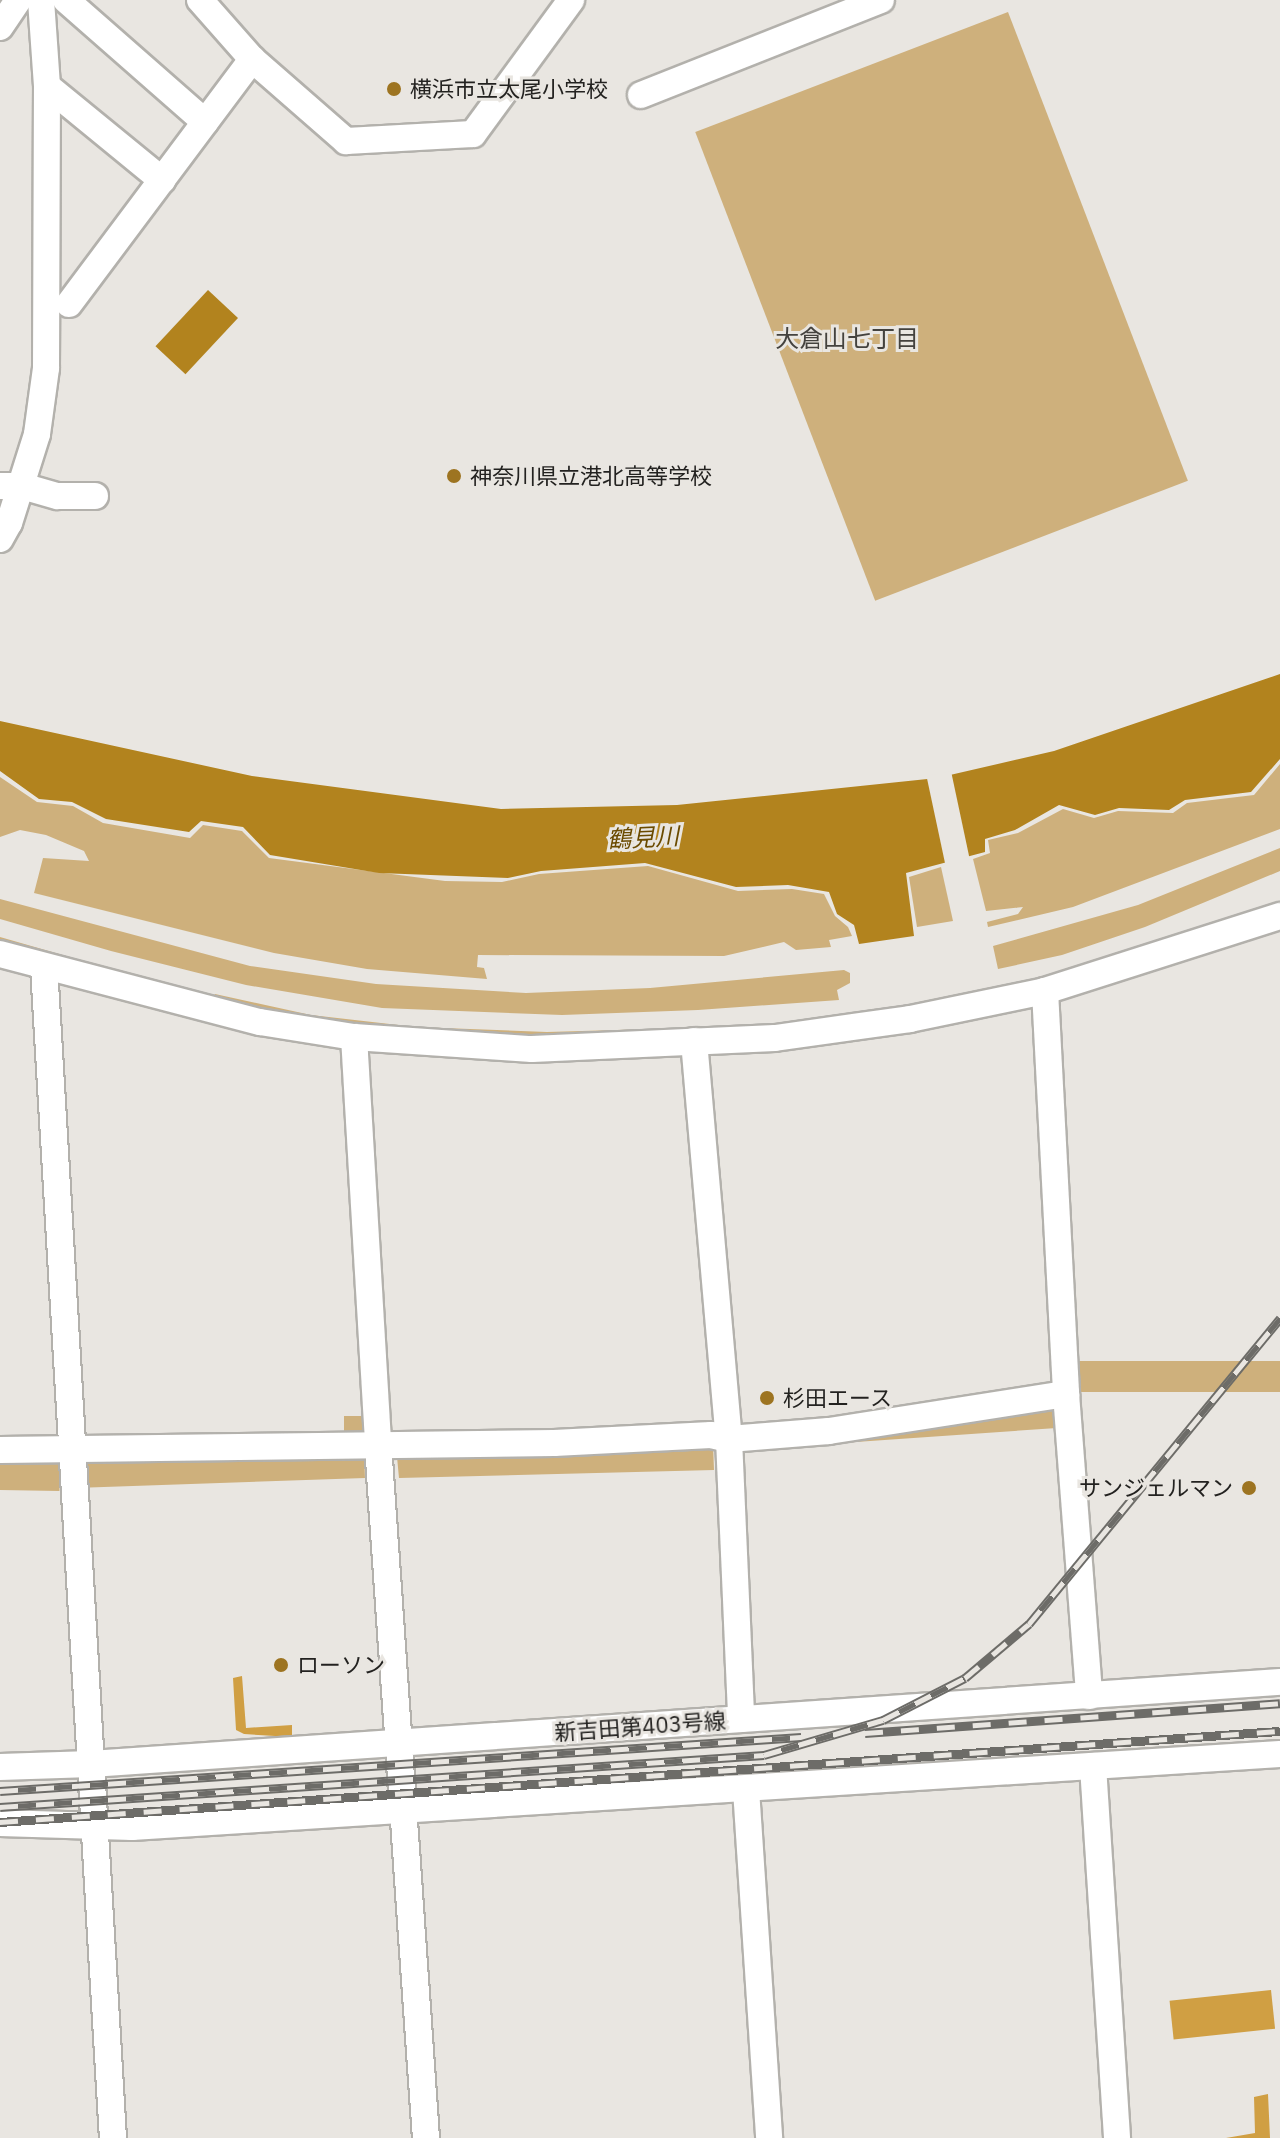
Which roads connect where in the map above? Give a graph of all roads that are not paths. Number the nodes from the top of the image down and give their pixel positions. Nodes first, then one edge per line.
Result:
1 (18, 0) edge
2 (41, 0) edge
3 (66, 0) edge
4 (200, 0) edge
5 (571, 0) edge
6 (881, 0) edge
7 (0, 27) edge
8 (252, 59) junction
9 (47, 86) junction
10 (641, 95) dead end
11 (205, 122) junction
12 (162, 180) junction
13 (69, 304) dead end
14 (11, 486) edge
15 (95, 496) dead end
16 (0, 539) edge
17 (1280, 916) edge
18 (0, 954) edge
19 (44, 967) junction
20 (1045, 991) junction
21 (354, 1037) junction
22 (694, 1041) junction
23 (1066, 1394) junction
24 (729, 1439) junction
25 (378, 1445) junction
26 (72, 1449) junction
27 (0, 1450) edge
28 (1280, 1682) edge
29 (1089, 1696) junction
30 (741, 1719) junction
31 (399, 1743) junction
32 (1280, 1754) edge
33 (91, 1764) junction
34 (1093, 1766) junction
35 (0, 1767) edge
36 (746, 1789) junction
37 (403, 1810) junction
38 (0, 1823) edge
39 (94, 1825) junction
40 (113, 2138) edge
41 (426, 2138) edge
42 (769, 2138) edge
43 (1117, 2138) edge

1 - 7 street
2 - 9 street
3 - 11 street
4 - 8 street
5 - 8 street
6 - 10 street
8 - 11 street
9 - 12 street
9 - 14 street
11 - 12 street
12 - 13 street
14 - 15 street
14 - 16 street
17 - 20 street
18 - 19 street
19 - 21 street
19 - 26 street
20 - 22 street
20 - 23 street
21 - 22 street
21 - 25 street
22 - 24 street
23 - 24 street
23 - 29 street
24 - 25 street
24 - 30 street
25 - 26 street
25 - 31 street
26 - 27 street
26 - 33 street
28 - 29 street, 新吉田第403号線
29 - 30 street, 新吉田第403号線
30 - 31 street, 新吉田第403号線
31 - 33 street, 新吉田第403号線
31 - 37 street
32 - 34 street
33 - 35 street, 新吉田第403号線
33 - 39 street
34 - 36 street
34 - 43 street
36 - 37 street
36 - 42 street
37 - 39 street
37 - 41 street
38 - 39 street
39 - 40 street

